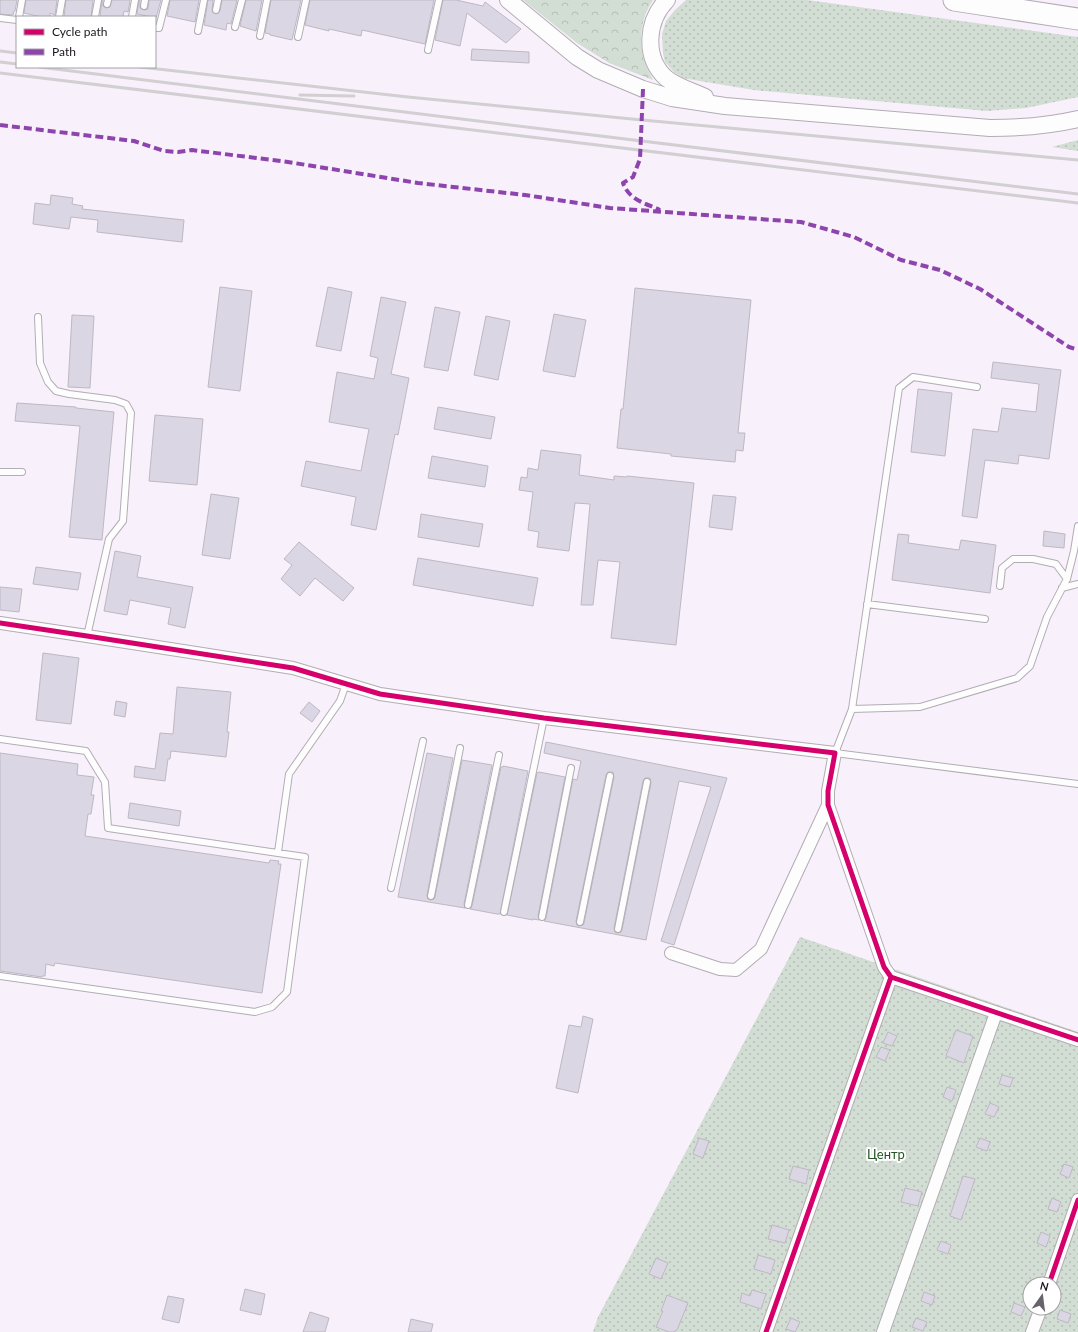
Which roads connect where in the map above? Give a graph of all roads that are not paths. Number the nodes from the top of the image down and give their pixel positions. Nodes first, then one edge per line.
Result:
1 (22, 0) edge
2 (62, 0) edge
3 (98, 0) edge
4 (135, 0) edge
5 (166, 0) edge
6 (204, 0) edge
7 (218, 0) edge
8 (242, 0) edge
9 (267, 0) edge
10 (306, 0) edge
11 (439, 0) edge
12 (508, 0) edge
13 (667, 0) edge
14 (954, 0) edge
15 (216, 10) dead end
16 (19, 16) edge
17 (59, 16) edge
18 (95, 16) edge
19 (132, 16) edge
20 (0, 18) edge
21 (1078, 19) edge
22 (16, 20) edge
23 (235, 27) dead end
24 (156, 28) edge
25 (198, 30) dead end
26 (260, 36) dead end
27 (298, 37) dead end
28 (428, 50) dead end
29 (725, 106) junction
30 (1078, 119) edge
31 (38, 317) dead end
32 (977, 387) dead end
33 (0, 472) edge
34 (22, 472) dead end
35 (1078, 526) edge
36 (1067, 579) junction
37 (1078, 584) edge
38 (1000, 586) dead end
39 (1062, 588) junction
40 (867, 604) junction
41 (985, 619) dead end
42 (0, 623) edge
43 (87, 636) junction
44 (346, 684) junction
45 (852, 710) junction
46 (544, 718) junction
47 (0, 739) edge
48 (423, 740) dead end
49 (460, 748) dead end
50 (835, 753) junction
51 (499, 755) dead end
52 (571, 768) dead end
53 (610, 776) dead end
54 (647, 782) dead end
55 (1078, 784) edge
56 (828, 805) junction
57 (278, 852) junction
58 (392, 888) dead end
59 (430, 896) dead end
60 (468, 905) dead end
61 (504, 912) dead end
62 (542, 916) dead end
63 (580, 922) dead end
64 (618, 929) dead end
65 (671, 953) dead end
66 (0, 976) edge
67 (891, 977) junction
68 (996, 1013) junction
69 (1078, 1040) edge
70 (1078, 1200) edge
71 (1052, 1276) edge
72 (1038, 1316) edge
73 (766, 1332) edge
74 (883, 1332) edge
75 (1032, 1332) edge

1 - 16 lane
2 - 17 lane
3 - 18 lane
4 - 19 lane
5 - 24 lane
6 - 25 lane
7 - 15 lane
8 - 23 lane
9 - 26 lane
10 - 27 lane
11 - 28 lane
12 - 29 main road
13 - 29 main road
14 - 21 highway
20 - 22 lane
29 - 30 main road
31 - 43 lane
32 - 40 lane
33 - 34 lane
35 - 36 lane
36 - 38 lane
36 - 39 lane
37 - 39 lane
39 - 45 lane
40 - 41 lane
40 - 45 lane
42 - 43 street
43 - 44 street
44 - 46 street
44 - 57 lane
45 - 50 lane
46 - 50 street
46 - 61 lane
47 - 57 lane
48 - 58 lane
49 - 59 lane
50 - 55 lane
50 - 56 street
51 - 60 lane
52 - 62 lane
53 - 63 lane
54 - 64 lane
56 - 65 street
56 - 67 street
57 - 66 lane
67 - 68 street
67 - 73 street
68 - 69 street
68 - 74 street
70 - 71 street
72 - 75 street

